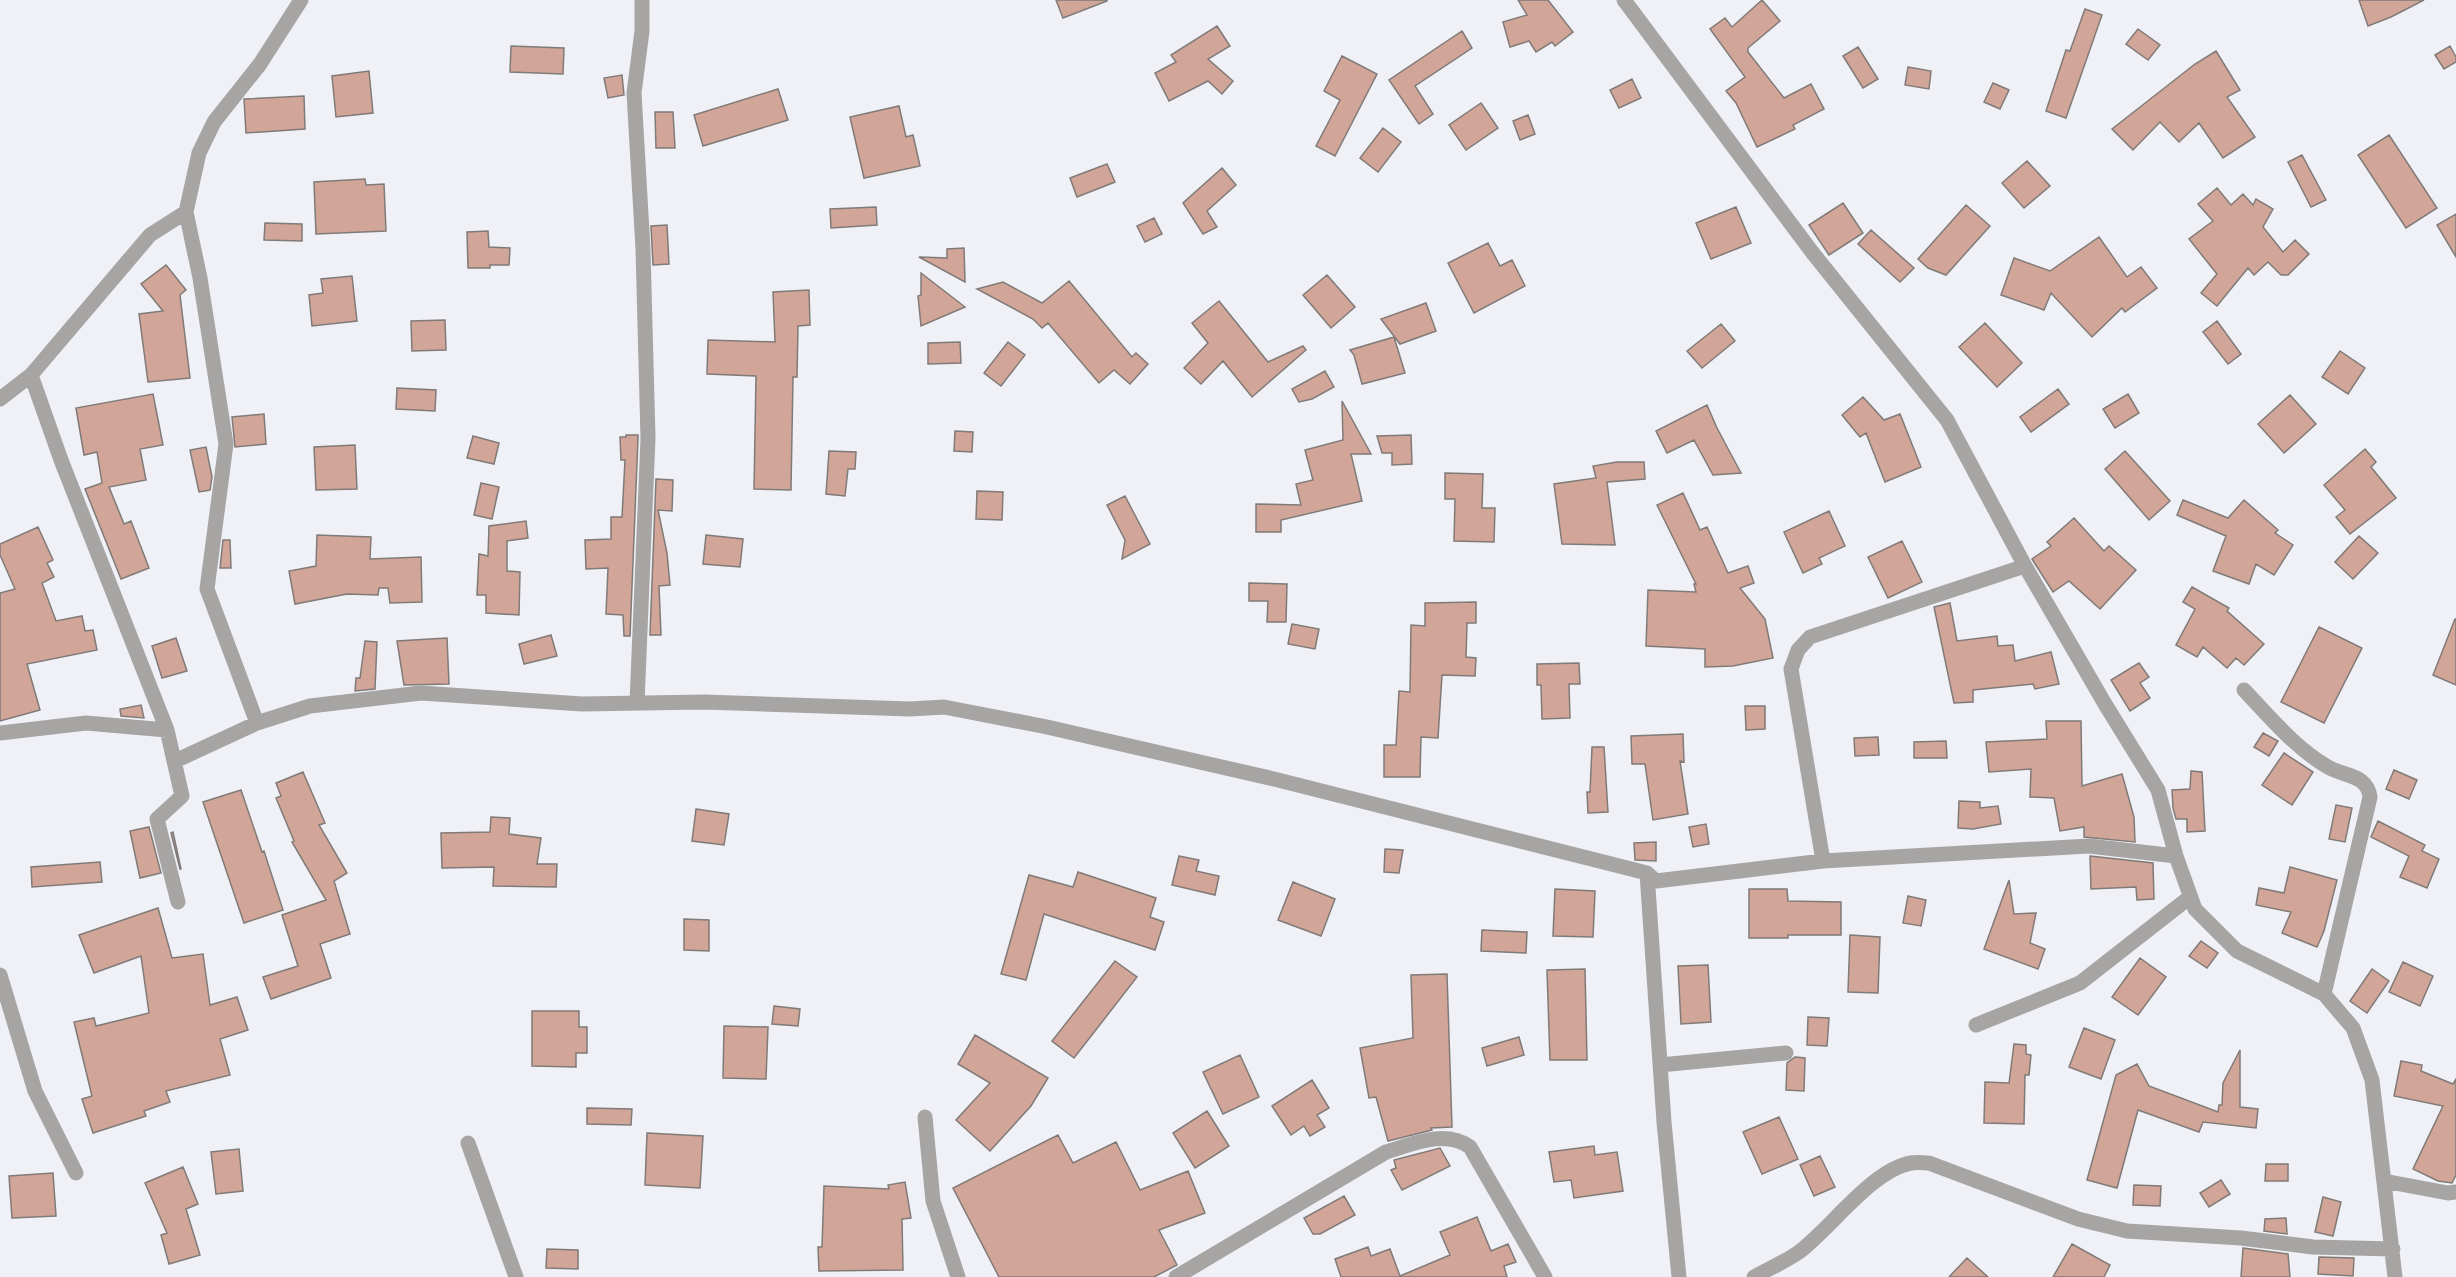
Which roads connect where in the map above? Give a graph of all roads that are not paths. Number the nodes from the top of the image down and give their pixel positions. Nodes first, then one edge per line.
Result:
1 (301, 0) edge
2 (642, 0) edge
3 (1624, 0) edge
4 (186, 212) junction
5 (31, 375) junction
6 (0, 399) edge
7 (2025, 566) junction
8 (2244, 690) dead end
9 (637, 703) junction
10 (257, 723) junction
11 (166, 730) junction
12 (0, 733) edge
13 (174, 761) junction
14 (2176, 856) junction
15 (1823, 861) junction
16 (1647, 873) junction
17 (2190, 897) junction
18 (178, 902) dead end
19 (0, 975) edge
20 (2324, 994) junction
21 (1976, 1025) dead end
22 (1786, 1053) dead end
23 (1660, 1065) junction
24 (924, 1117) dead end
25 (468, 1143) dead end
26 (76, 1173) dead end
27 (2384, 1181) junction
28 (2456, 1192) edge
29 (2393, 1249) junction
30 (516, 1277) edge
31 (958, 1277) edge
32 (1176, 1277) edge
33 (1545, 1277) edge
34 (1679, 1277) edge
35 (1754, 1277) edge
36 (2395, 1277) edge

1 - 4 street
2 - 9 street
3 - 7 street
4 - 5 street
4 - 10 street
5 - 6 street
5 - 11 street
7 - 14 street
7 - 15 street
8 - 20 street
9 - 10 street
9 - 16 street
10 - 13 street
11 - 12 street
11 - 13 street
13 - 18 street
14 - 15 street
14 - 17 street
15 - 16 street
16 - 23 street
17 - 20 street
17 - 21 street
19 - 26 street
20 - 27 street
22 - 23 street
23 - 34 street
24 - 31 street
25 - 30 street
27 - 28 street
27 - 29 street
29 - 35 street
29 - 36 street
32 - 33 street

